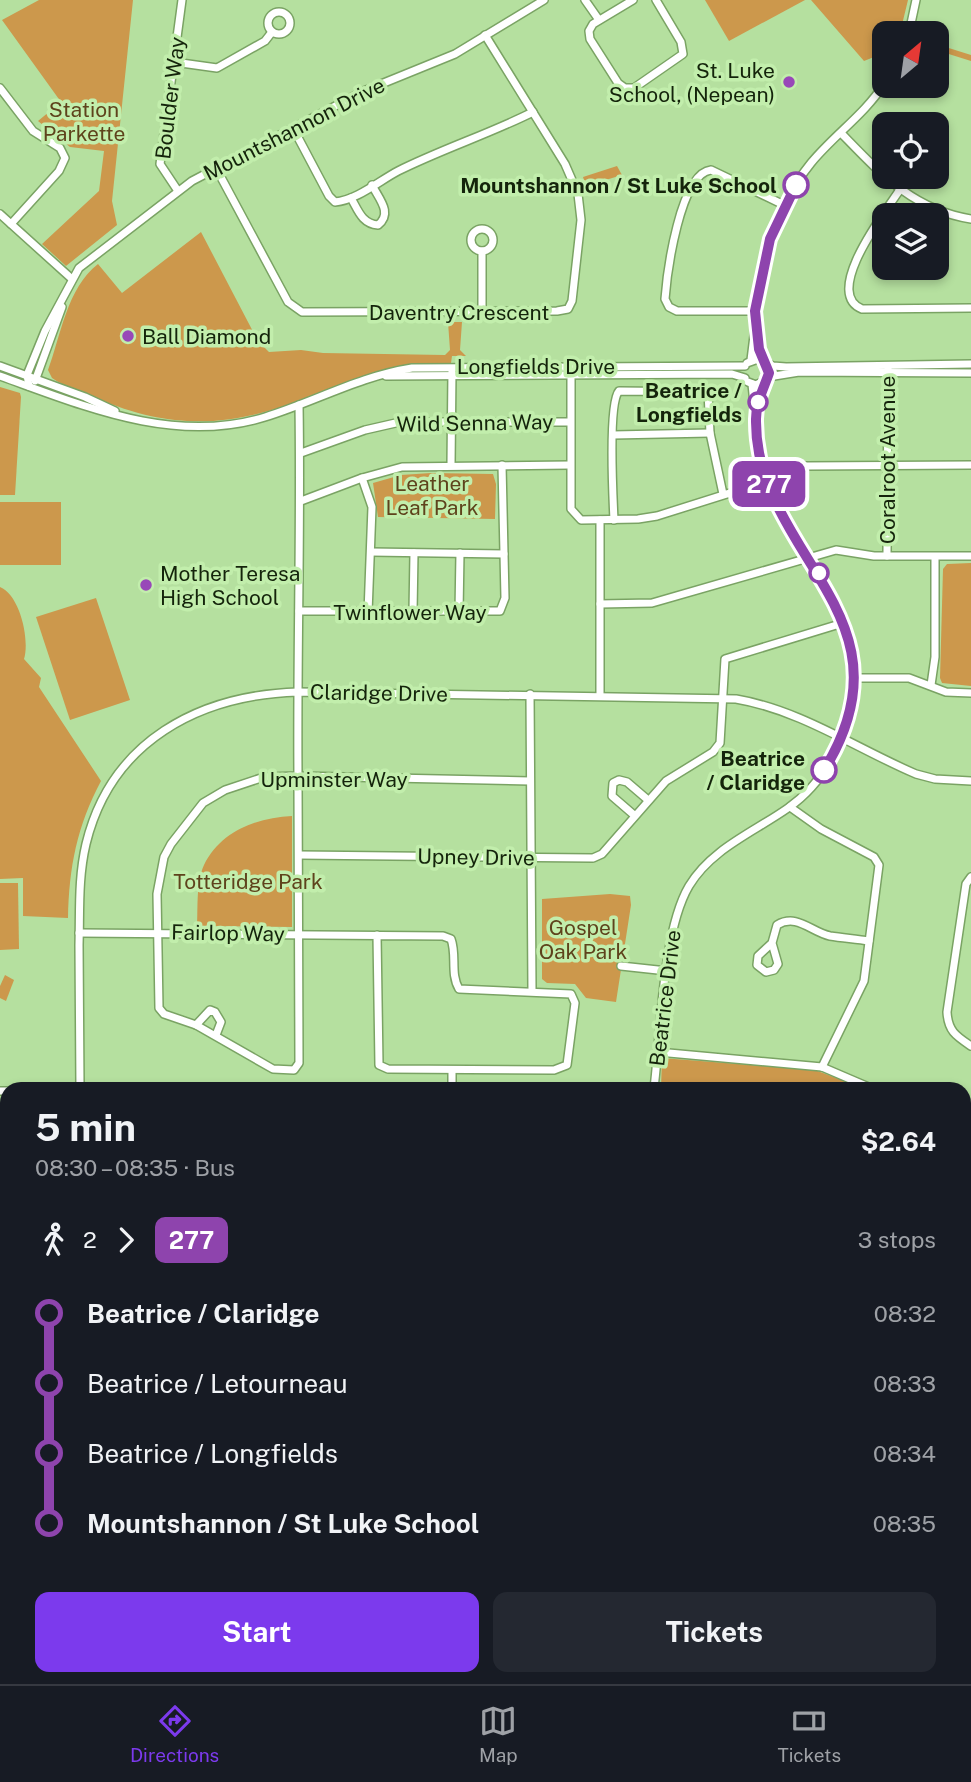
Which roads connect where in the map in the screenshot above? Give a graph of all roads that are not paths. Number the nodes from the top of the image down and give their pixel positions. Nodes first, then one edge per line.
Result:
1 (182, 0) edge
2 (544, 0) edge
3 (585, 0) edge
4 (633, 0) edge
5 (656, 0) edge
6 (916, 0) edge
7 (599, 20) junction
8 (912, 21) edge
9 (272, 32) dead end
10 (485, 35) junction
11 (174, 62) junction
12 (0, 88) edge
13 (872, 97) edge
14 (533, 113) junction
15 (293, 128) junction
16 (841, 132) junction
17 (216, 168) junction
18 (372, 185) junction
19 (178, 191) junction
20 (899, 191) junction
21 (351, 198) junction
22 (785, 205) junction
23 (0, 214) edge
24 (971, 219) edge
25 (11, 224) junction
26 (482, 251) dead end
27 (72, 279) junction
28 (67, 289) junction
29 (971, 308) edge
30 (755, 311) junction
31 (482, 312) junction
32 (755, 325) junction
33 (764, 362) junction
34 (748, 363) junction
35 (971, 363) edge
36 (0, 366) edge
37 (452, 366) junction
38 (571, 366) junction
39 (888, 369) junction
40 (971, 373) edge
41 (27, 375) junction
42 (0, 376) edge
43 (452, 376) junction
44 (571, 376) junction
45 (371, 377) junction
46 (745, 378) junction
47 (37, 379) junction
48 (765, 380) junction
49 (752, 384) junction
50 (29, 386) junction
51 (299, 405) junction
52 (125, 416) junction
53 (755, 416) junction
54 (450, 422) junction
55 (569, 422) junction
56 (710, 433) junction
57 (613, 435) junction
58 (301, 453) junction
59 (451, 465) junction
60 (502, 465) junction
61 (569, 465) junction
62 (888, 465) junction
63 (971, 465) edge
64 (362, 478) junction
65 (768, 481) junction
66 (723, 495) junction
67 (301, 501) junction
68 (600, 520) junction
69 (614, 520) junction
70 (371, 552) junction
71 (414, 553) junction
72 (460, 553) junction
73 (504, 554) junction
74 (887, 556) junction
75 (935, 556) junction
76 (971, 556) edge
77 (808, 557) junction
78 (600, 604) junction
79 (299, 611) junction
80 (412, 612) junction
81 (459, 612) junction
82 (368, 613) junction
83 (843, 623) junction
84 (855, 678) junction
85 (930, 685) junction
86 (298, 692) junction
87 (971, 693) edge
88 (530, 694) junction
89 (600, 695) junction
90 (720, 698) junction
91 (842, 738) junction
92 (298, 776) junction
93 (530, 781) junction
94 (971, 781) edge
95 (648, 800) junction
96 (790, 807) junction
97 (634, 816) junction
98 (299, 855) junction
99 (531, 858) junction
100 (971, 877) edge
101 (157, 932) junction
102 (79, 933) junction
103 (300, 934) junction
104 (377, 935) junction
105 (869, 941) junction
106 (772, 943) dead end
107 (621, 966) dead end
108 (667, 971) junction
109 (532, 990) junction
110 (196, 1025) junction
111 (216, 1035) junction
112 (971, 1046) edge
113 (658, 1052) junction
114 (822, 1068) junction
115 (452, 1070) junction
116 (80, 1082) edge
117 (452, 1082) edge
118 (655, 1082) edge
119 (856, 1082) edge

1 - 11 street, Boulder Way
2 - 10 street, Mountshannon Drive
3 - 7 street
4 - 7 street
5 - 7 street
6 - 8 street
9 - 11 street
10 - 14 street, Daventry Crescent
10 - 15 street, Mountshannon Drive
11 - 19 street, Boulder Way
12 - 25 street
13 - 16 street
14 - 18 street
14 - 31 street, Daventry Crescent
15 - 17 street, Mountshannon Drive
15 - 21 street
16 - 20 street
16 - 22 street
17 - 19 street, Mountshannon Drive
17 - 31 street, Daventry Crescent
18 - 21 street
18 - 21 street
19 - 27 street, Mountshannon Drive
20 - 24 street
20 - 29 street
22 - 30 street
22 - 30 street
23 - 25 street
25 - 27 street
26 - 31 street
27 - 28 street, Mountshannon Drive
28 - 41 street, Mountshannon Drive
28 - 47 street, Mountshannon Drive
30 - 32 street
32 - 33 street
32 - 34 street
33 - 34 street, Longfields Drive
33 - 39 street
33 - 48 street
34 - 38 street, Longfields Drive
34 - 46 street
35 - 39 street
36 - 41 street, Longfields Drive
37 - 38 street, Longfields Drive
37 - 43 street
37 - 45 street, Longfields Drive
38 - 44 street
39 - 40 street
39 - 48 street
39 - 62 street, Coralroot Avenue
41 - 47 street, Longfields Drive
41 - 50 street
42 - 50 street, Longfields Drive
43 - 44 street, Longfields Drive
43 - 45 street, Longfields Drive
43 - 54 street
44 - 46 street, Longfields Drive
44 - 55 street
45 - 51 street, Longfields Drive
46 - 49 street
47 - 50 street
47 - 52 street, Longfields Drive
48 - 49 street
48 - 53 street, Beatrice Drive
49 - 53 street, Beatrice Drive
50 - 52 street, Longfields Drive
51 - 52 street, Longfields Drive
51 - 58 street
53 - 65 street, Beatrice Drive
54 - 55 street, Wild Senna Way
54 - 58 street, Wild Senna Way
54 - 59 street
55 - 61 street
56 - 57 street
56 - 57 street
56 - 66 street
57 - 69 street
58 - 67 street
59 - 60 street
59 - 64 street
60 - 61 street
60 - 73 street, Twinflower Way
61 - 68 street
62 - 63 street
62 - 65 street
62 - 74 street, Coralroot Avenue
64 - 67 street
64 - 70 street
65 - 66 street
65 - 77 street, Beatrice Drive
66 - 69 street
67 - 79 street
68 - 69 street
68 - 78 street
70 - 71 street
70 - 82 street
71 - 72 street
71 - 80 street
72 - 73 street
72 - 81 street
73 - 81 street, Twinflower Way
74 - 75 street
74 - 77 street
75 - 76 street
75 - 85 street
77 - 78 street
77 - 83 street, Beatrice Drive
78 - 89 street
79 - 82 street, Twinflower Way
79 - 86 street
80 - 81 street, Twinflower Way
80 - 82 street, Twinflower Way
83 - 84 street, Beatrice Drive
83 - 90 street
84 - 85 street
84 - 91 street, Beatrice Drive
85 - 87 street
86 - 88 street, Claridge Drive
86 - 92 street
86 - 102 street, Claridge Drive
88 - 89 street, Claridge Drive
88 - 93 street
89 - 90 street, Claridge Drive
90 - 91 street, Claridge Drive
90 - 95 street, Upney Drive
91 - 94 street, Claridge Drive
91 - 96 street, Beatrice Drive
92 - 93 street, Upminster Way
92 - 98 street
92 - 101 street, Upminster Way
93 - 99 street
95 - 97 street, Upney Drive
95 - 97 street
96 - 105 street
96 - 108 street, Beatrice Drive
97 - 99 street, Upney Drive
98 - 99 street, Upney Drive
98 - 103 street
99 - 109 street
100 - 112 street
101 - 102 street, Fairlop Way
101 - 103 street, Fairlop Way
101 - 110 street, Upminster Way
102 - 116 street, Claridge Drive
103 - 104 street, Fairlop Way
103 - 111 street
104 - 109 street, Fairlop Way
104 - 115 street, Fairlop Way
105 - 106 street
105 - 114 street
107 - 108 street
108 - 113 street, Beatrice Drive
109 - 115 street, Fairlop Way
110 - 111 street
110 - 111 street
113 - 114 street
113 - 118 street, Beatrice Drive
114 - 119 street
115 - 117 street

